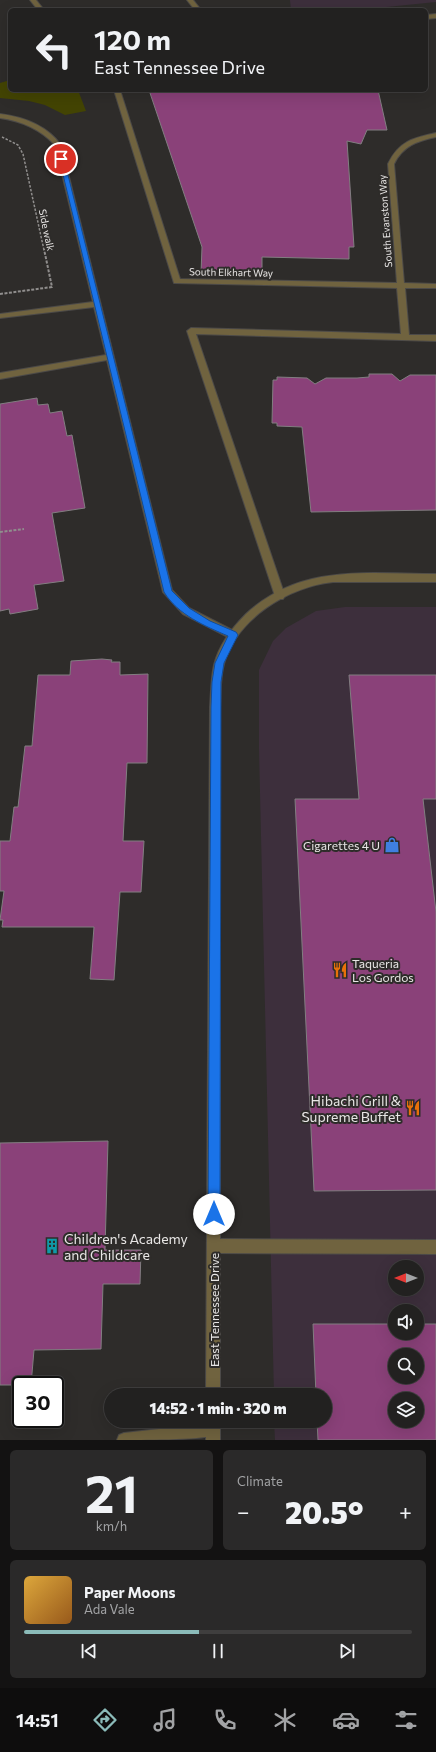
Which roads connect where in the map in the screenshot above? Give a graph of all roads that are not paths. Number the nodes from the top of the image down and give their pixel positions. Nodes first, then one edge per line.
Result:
1 (190, 0) edge
2 (196, 8) edge
3 (118, 92) edge
4 (0, 116) edge
5 (436, 135) edge
6 (400, 285) junction
7 (436, 286) edge
8 (98, 304) junction
9 (0, 316) edge
10 (406, 337) junction
11 (436, 338) edge
12 (111, 357) junction
13 (0, 376) edge
14 (436, 578) edge
15 (280, 596) junction
16 (233, 635) junction
17 (214, 1246) junction
18 (436, 1247) edge
19 (213, 1388) edge
20 (213, 1430) edge
21 (124, 1440) edge

1 - 2 street
3 - 6 street, South Elkhart Way
4 - 8 street
5 - 6 street, South Evanston Way
6 - 7 street, South Elkhart Way
6 - 10 street, South Evanston Way
8 - 9 street
8 - 12 street
10 - 11 street
10 - 15 street
12 - 13 street
12 - 16 street
14 - 15 street
15 - 16 street
16 - 17 street, East Tennessee Drive
17 - 18 street
17 - 19 street, East Tennessee Drive
20 - 21 street

